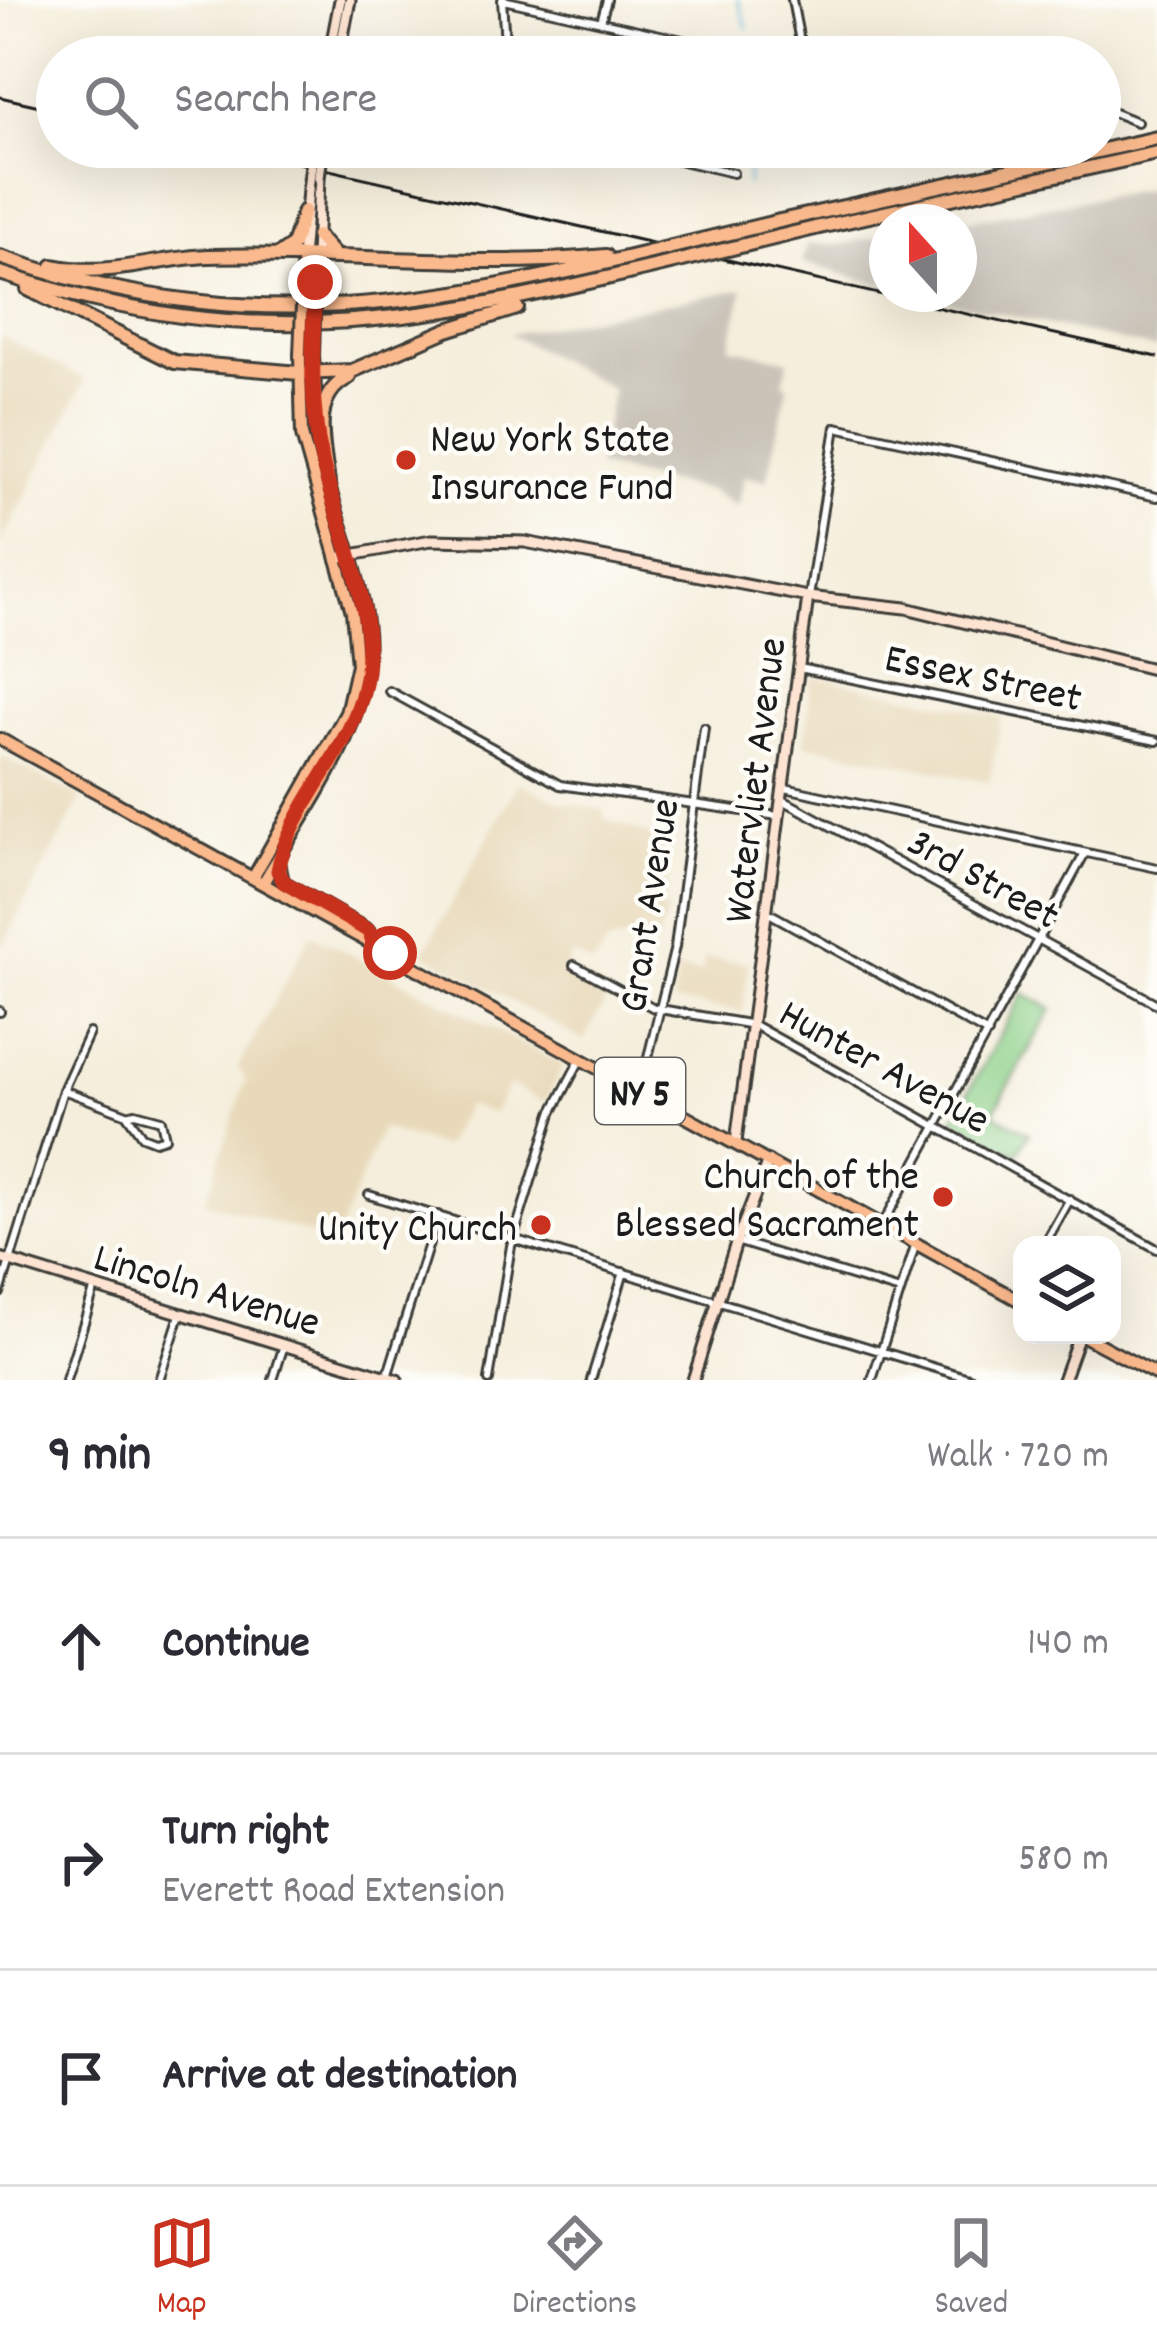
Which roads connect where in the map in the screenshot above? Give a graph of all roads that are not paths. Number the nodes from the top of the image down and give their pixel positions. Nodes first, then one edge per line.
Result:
1 (340, 0) edge
2 (350, 0) edge
3 (503, 0) edge
4 (607, 0) edge
5 (792, 0) edge
6 (601, 21) junction
7 (332, 36) edge
8 (343, 36) edge
9 (505, 36) edge
10 (657, 36) edge
11 (799, 36) edge
12 (1121, 115) edge
13 (1137, 122) dead end
14 (1157, 135) edge
15 (1121, 144) edge
16 (1157, 153) edge
17 (1121, 161) edge
18 (311, 168) edge
19 (321, 168) edge
20 (714, 168) edge
21 (1015, 168) edge
22 (1089, 168) edge
23 (733, 173) dead end
24 (304, 212) junction
25 (317, 236) junction
26 (651, 252) junction
27 (0, 255) edge
28 (309, 257) junction
29 (263, 258) junction
30 (341, 258) junction
31 (631, 273) junction
32 (0, 275) edge
33 (384, 360) junction
34 (305, 373) junction
35 (328, 483) junction
36 (1157, 497) edge
37 (342, 556) junction
38 (808, 597) junction
39 (800, 668) junction
40 (1157, 670) edge
41 (389, 691) dead end
42 (704, 728) dead end
43 (0, 739) edge
44 (1157, 741) edge
45 (308, 786) junction
46 (784, 794) junction
47 (693, 804) junction
48 (782, 817) junction
49 (284, 847) junction
50 (1085, 853) junction
51 (208, 854) junction
52 (1157, 868) edge
53 (258, 881) junction
54 (769, 913) junction
55 (1040, 940) junction
56 (373, 943) junction
57 (574, 965) dead end
58 (1157, 1004) edge
59 (661, 1010) junction
60 (754, 1025) junction
61 (89, 1034) dead end
62 (988, 1034) junction
63 (582, 1057) junction
64 (63, 1090) junction
65 (640, 1090) junction
66 (127, 1114) junction
67 (936, 1126) junction
68 (736, 1142) junction
69 (768, 1161) junction
70 (369, 1195) dead end
71 (1070, 1199) junction
72 (438, 1215) junction
73 (883, 1224) junction
74 (1049, 1236) edge
75 (513, 1238) junction
76 (736, 1241) junction
77 (916, 1243) junction
78 (1157, 1249) edge
79 (5, 1259) edge
80 (624, 1272) junction
81 (95, 1287) junction
82 (899, 1291) junction
83 (1013, 1292) edge
84 (0, 1293) edge
85 (718, 1301) junction
86 (180, 1313) junction
87 (1077, 1344) edge
88 (1100, 1344) edge
89 (284, 1345) junction
90 (881, 1352) junction
91 (1153, 1370) edge
92 (698, 1378) edge
93 (390, 1379) edge
94 (66, 1380) edge
95 (159, 1380) edge
96 (273, 1380) edge
97 (489, 1380) edge
98 (591, 1380) edge
99 (872, 1380) edge
100 (976, 1380) edge
101 (1063, 1380) edge

1 - 7 street
2 - 8 street
3 - 6 street
3 - 9 street
4 - 6 street
5 - 11 street
6 - 10 street
12 - 13 street
14 - 15 highway, bridge
16 - 17 highway, bridge
18 - 24 street, bridge
19 - 25 street, bridge
20 - 23 street
21 - 26 highway, bridge
22 - 31 highway, bridge
24 - 28 street
24 - 29 highway
25 - 28 street
25 - 30 highway
26 - 27 highway
26 - 30 highway
27 - 29 highway
28 - 29 highway
28 - 30 highway
28 - 34 main road, bridge
31 - 32 highway
31 - 33 highway
32 - 34 highway
33 - 34 highway
33 - 35 highway
34 - 35 main road
34 - 37 main road
35 - 37 main road
36 - 38 street, Watervliet Avenue
37 - 38 street
37 - 45 main road
37 - 49 main road
38 - 39 street, Watervliet Avenue
38 - 40 street
39 - 44 street, Essex Street
39 - 46 street, Watervliet Avenue
41 - 47 street
42 - 47 street, Grant Avenue
43 - 51 main road, NY 5
45 - 51 main road
45 - 53 main road
46 - 48 street, Watervliet Avenue
46 - 50 street
46 - 55 street, 3rd Street
47 - 48 street
47 - 59 street, Grant Avenue
48 - 54 street, Watervliet Avenue
49 - 53 main road
49 - 56 main road
50 - 52 street
50 - 55 street
51 - 53 main road, NY 5
53 - 56 main road, NY 5
54 - 60 street, Watervliet Avenue
54 - 62 street
55 - 58 street, 3rd Street
55 - 62 street
56 - 63 main road, NY 5
57 - 59 street, Hunter Avenue
59 - 60 street, Hunter Avenue
59 - 65 street, Grant Avenue
60 - 67 street, Hunter Avenue
60 - 68 street, Watervliet Avenue
61 - 64 street
62 - 67 street
63 - 65 main road, NY 5
63 - 75 street
64 - 66 street
64 - 79 street
65 - 68 main road, NY 5
66 - 66 street
67 - 71 street, Hunter Avenue
67 - 73 street
68 - 69 main road, NY 5
69 - 73 main road, NY 5
69 - 76 street
70 - 72 street
71 - 74 street
71 - 78 street, Hunter Avenue
72 - 75 street
72 - 93 street
73 - 77 main road, NY 5
75 - 80 street
75 - 97 street
76 - 82 street
76 - 85 street
77 - 82 street
77 - 83 main road, NY 5
79 - 81 street, Lincoln Avenue
79 - 84 street
80 - 85 street
80 - 98 street
81 - 86 street, Lincoln Avenue
81 - 94 street
82 - 90 street
85 - 90 street
85 - 92 street
86 - 89 street, Lincoln Avenue
86 - 95 street
87 - 101 street
88 - 91 main road
89 - 93 street, Lincoln Avenue
89 - 96 street
90 - 99 street
90 - 100 street

